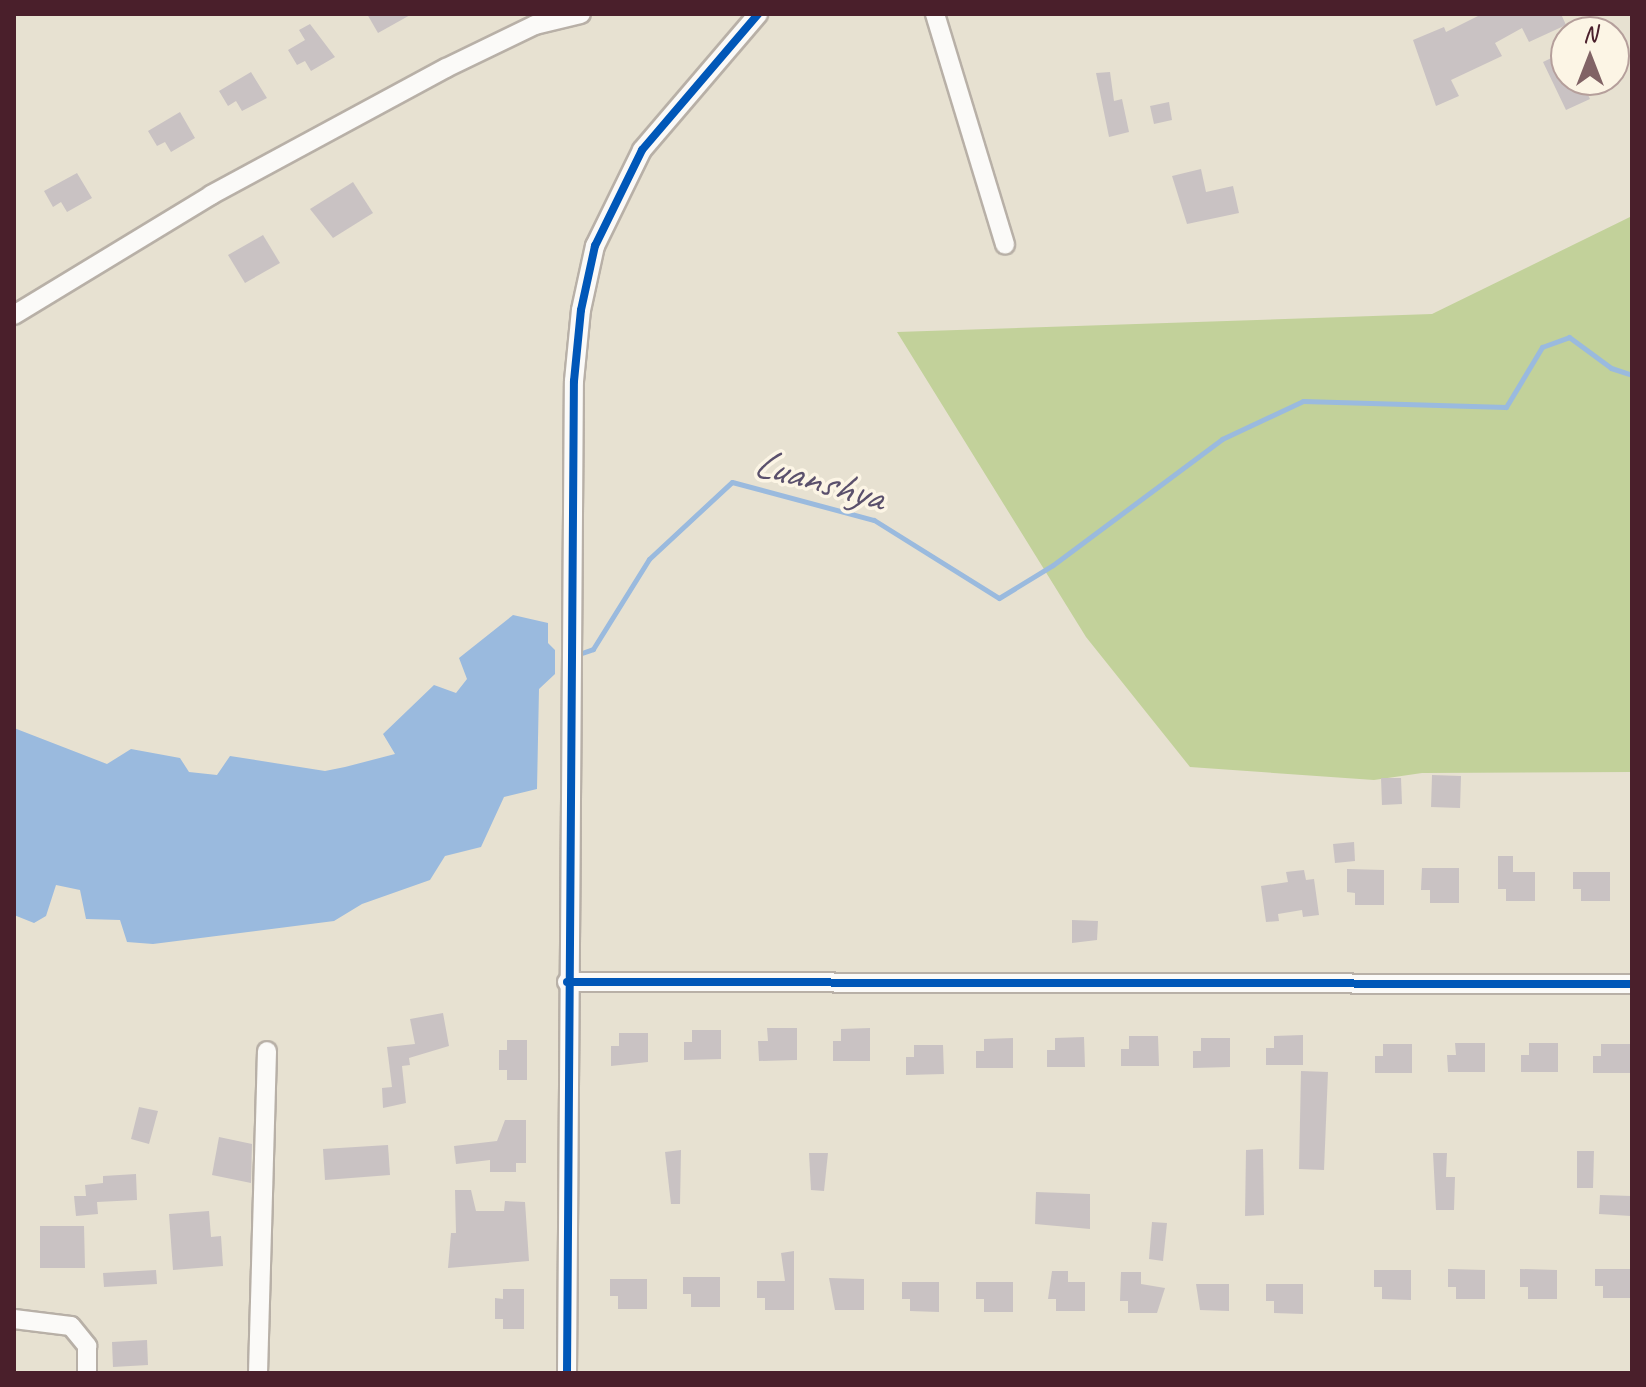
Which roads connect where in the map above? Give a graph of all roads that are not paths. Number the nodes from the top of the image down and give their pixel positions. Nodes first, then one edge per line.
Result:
1 (581, 14) edge
2 (758, 14) edge
3 (935, 14) edge
4 (1005, 245) dead end
5 (14, 315) edge
6 (567, 982) junction
7 (1632, 984) edge
8 (267, 1051) dead end
9 (14, 1319) edge
10 (87, 1373) edge
11 (258, 1373) edge
12 (567, 1373) edge

1 - 5 street
2 - 6 street
3 - 4 street
6 - 7 street
6 - 12 street
8 - 11 street
9 - 10 street

